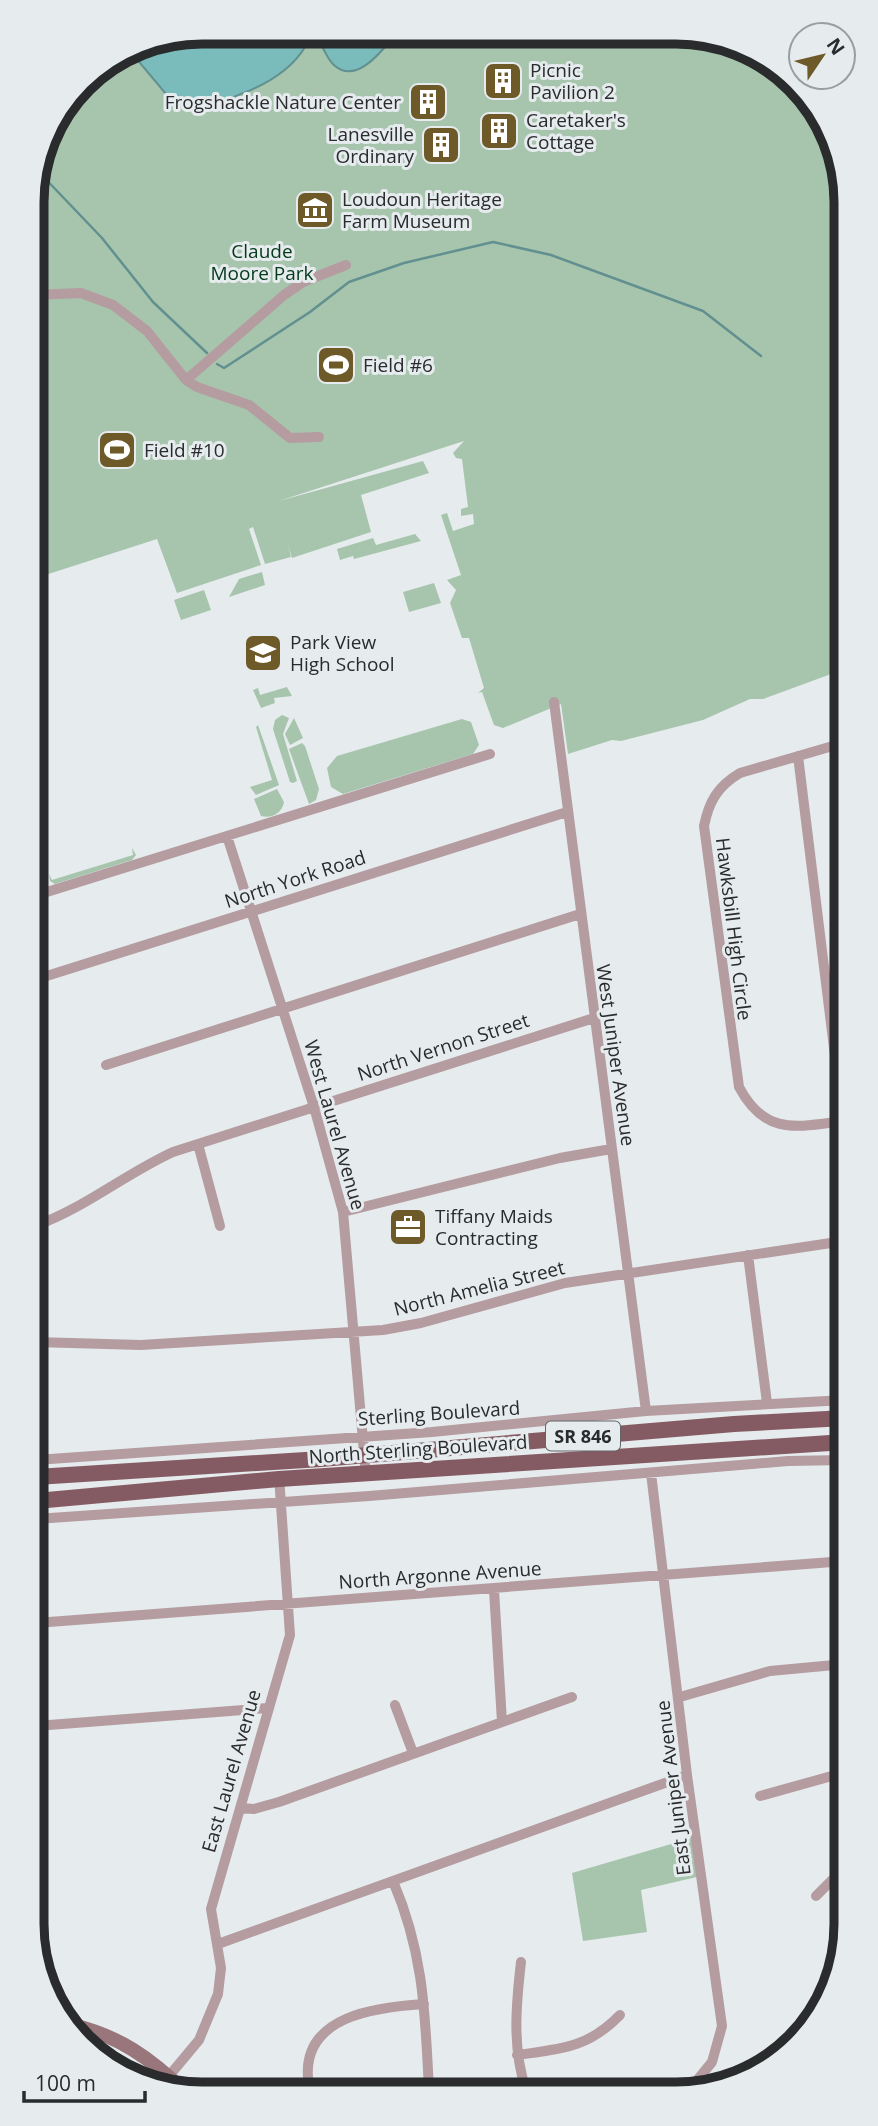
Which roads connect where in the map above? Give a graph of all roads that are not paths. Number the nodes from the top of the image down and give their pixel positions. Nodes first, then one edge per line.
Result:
1 (346, 265) dead end
2 (44, 295) edge
3 (186, 380) junction
4 (318, 437) dead end
5 (554, 702) dead end
6 (834, 746) edge
7 (490, 754) dead end
8 (798, 756) junction
9 (567, 812) junction
10 (227, 836) junction
11 (44, 893) edge
12 (253, 911) junction
13 (580, 914) junction
14 (44, 977) edge
15 (284, 1009) junction
16 (594, 1018) junction
17 (834, 1042) edge
18 (106, 1065) dead end
19 (314, 1107) junction
20 (834, 1122) edge
21 (198, 1144) junction
22 (611, 1149) junction
23 (343, 1212) junction
24 (44, 1223) edge
25 (220, 1226) dead end
26 (834, 1242) edge
27 (748, 1255) junction
28 (626, 1272) junction
29 (355, 1332) junction
30 (44, 1342) edge
31 (834, 1401) edge
32 (767, 1403) junction
33 (646, 1412) junction
34 (834, 1419) edge
35 (363, 1436) junction
36 (834, 1443) edge
37 (365, 1455) junction
38 (44, 1459) edge
39 (277, 1461) junction
40 (834, 1461) edge
41 (651, 1473) junction
42 (366, 1475) junction
43 (44, 1476) edge
44 (279, 1479) junction
45 (44, 1500) edge
46 (282, 1501) junction
47 (44, 1518) edge
48 (834, 1562) edge
49 (664, 1573) junction
50 (494, 1590) junction
51 (288, 1603) junction
52 (44, 1622) edge
53 (834, 1665) edge
54 (572, 1696) dead end
55 (680, 1697) junction
56 (395, 1705) dead end
57 (268, 1708) junction
58 (502, 1722) junction
59 (44, 1726) edge
60 (413, 1753) junction
61 (687, 1775) junction
62 (834, 1775) edge
63 (760, 1796) dead end
64 (240, 1808) junction
65 (834, 1879) edge
66 (393, 1881) junction
67 (816, 1896) dead end
68 (218, 1944) junction
69 (521, 1962) dead end
70 (424, 2004) junction
71 (620, 2015) dead end
72 (83, 2028) edge
73 (517, 2055) junction
74 (169, 2076) junction
75 (308, 2078) dead end
76 (172, 2079) edge
77 (696, 2081) edge
78 (429, 2082) edge
79 (524, 2082) edge

1 - 3 street
2 - 3 street
3 - 4 street
5 - 9 street, West Juniper Avenue
6 - 8 street, Hawksbill High Circle
7 - 10 street
8 - 17 street
8 - 20 street, Hawksbill High Circle
9 - 12 street, North York Road
9 - 13 street, West Juniper Avenue
10 - 11 street
10 - 12 street, West Laurel Avenue
12 - 14 street, North York Road
12 - 15 street, West Laurel Avenue
13 - 15 street
13 - 16 street, West Juniper Avenue
15 - 18 street
15 - 19 street, West Laurel Avenue
16 - 19 street, North Vernon Street
16 - 22 street, West Juniper Avenue
19 - 21 street, North Vernon Street
19 - 23 street, West Laurel Avenue
21 - 24 street, North Vernon Street
21 - 25 street
22 - 23 street
22 - 28 street, West Juniper Avenue
23 - 29 street, West Laurel Avenue
26 - 27 street, North Amelia Street
27 - 28 street, North Amelia Street
27 - 32 street
28 - 29 street, North Amelia Street
28 - 33 street, West Juniper Avenue
29 - 30 street, North Amelia Street
29 - 35 street, West Laurel Avenue
31 - 32 street, Sterling Boulevard
32 - 33 street, Sterling Boulevard
33 - 35 street, Sterling Boulevard
34 - 37 main road, North Sterling Boulevard / SR 846
35 - 37 street, West Laurel Avenue
35 - 38 street, Sterling Boulevard
36 - 42 main road, North Sterling Boulevard / SR 846
37 - 39 main road, North Sterling Boulevard / SR 846
37 - 42 street, West Laurel Avenue
39 - 43 main road, North Sterling Boulevard / SR 846
39 - 44 street, East Laurel Avenue
40 - 41 street
41 - 46 street
41 - 49 street, East Juniper Avenue
42 - 44 main road, North Sterling Boulevard / SR 846
44 - 45 main road, North Sterling Boulevard / SR 846
44 - 46 street, East Laurel Avenue
46 - 47 street
46 - 51 street, East Laurel Avenue
48 - 49 street, North Argonne Avenue
49 - 50 street, North Argonne Avenue
49 - 55 street, East Juniper Avenue
50 - 51 street, North Argonne Avenue
50 - 58 street
51 - 52 street, North Argonne Avenue
51 - 57 street, East Laurel Avenue
53 - 55 street
54 - 58 street
55 - 61 street, East Juniper Avenue
56 - 60 street
57 - 59 street
57 - 64 street, East Laurel Avenue
58 - 60 street
60 - 64 street
61 - 66 street
61 - 77 street, East Juniper Avenue
62 - 63 street
64 - 68 street, East Laurel Avenue
65 - 67 street
66 - 68 street
66 - 70 street
68 - 74 street, East Laurel Avenue
69 - 73 street
70 - 75 street
70 - 78 street
71 - 73 street
72 - 74 street
73 - 79 street
74 - 76 street

